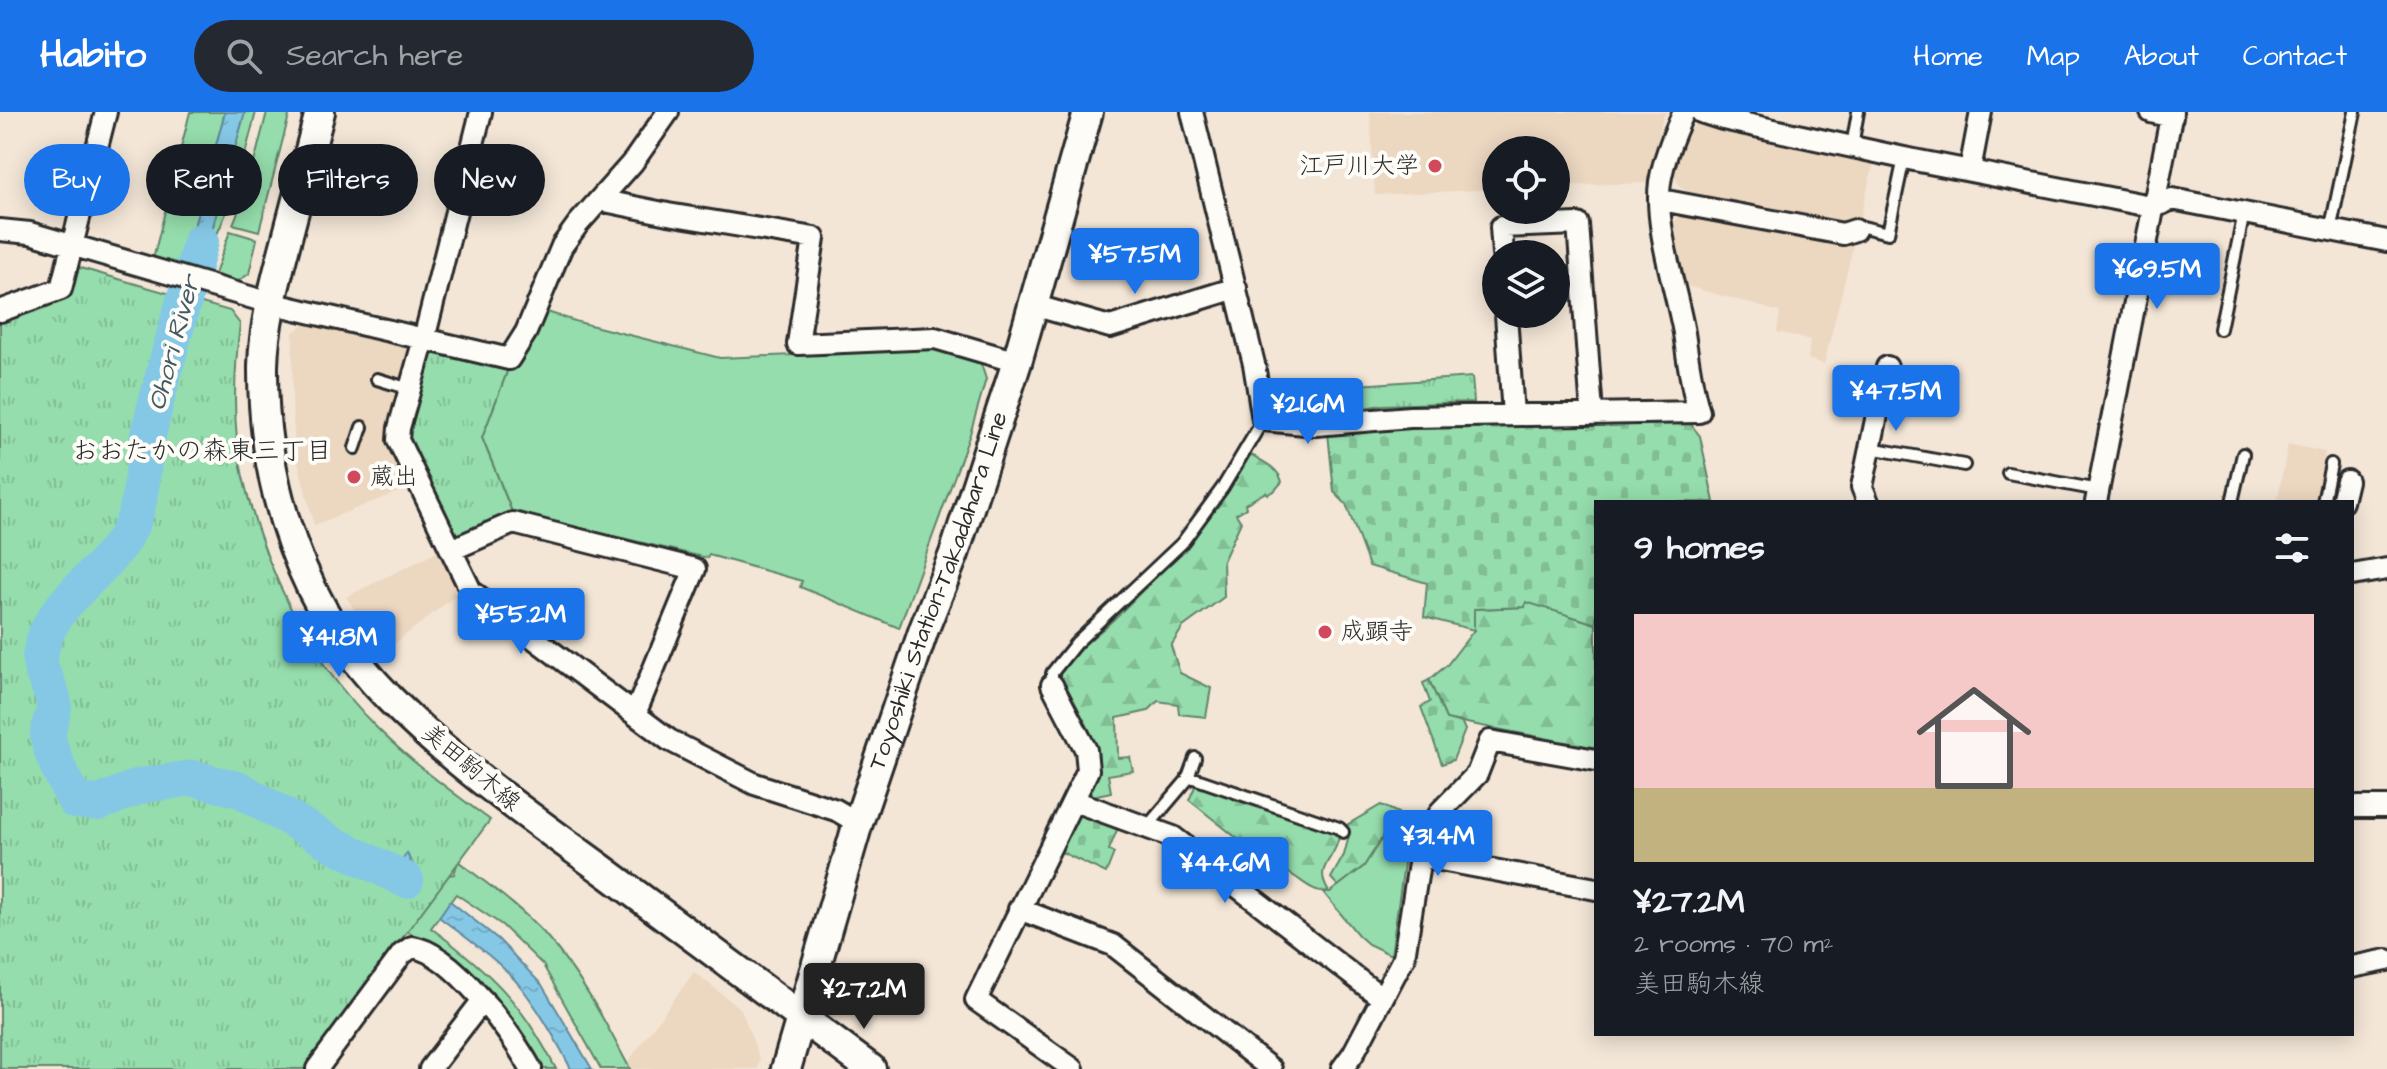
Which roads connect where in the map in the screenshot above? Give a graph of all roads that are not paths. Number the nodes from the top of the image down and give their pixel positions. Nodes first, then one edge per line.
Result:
1 (106, 112) edge
2 (320, 112) edge
3 (481, 112) edge
4 (668, 112) edge
5 (1088, 112) edge
6 (1192, 112) edge
7 (1684, 112) edge
8 (1701, 112) edge
9 (1858, 112) edge
10 (1981, 112) edge
11 (2355, 112) edge
12 (2165, 114) edge
13 (1852, 146) junction
14 (1904, 158) junction
15 (1970, 170) junction
16 (600, 200) junction
17 (1661, 200) junction
18 (2155, 207) junction
19 (2244, 213) junction
20 (0, 230) edge
21 (1855, 230) joint
22 (2330, 231) junction
23 (1502, 240) edge
24 (2387, 241) edge
25 (72, 246) junction
26 (1236, 288) junction
27 (270, 303) junction
28 (1033, 305) junction
29 (0, 311) edge
30 (1507, 328) edge
31 (2220, 329) dead end
32 (424, 339) junction
33 (1017, 362) junction
34 (1887, 367) dead end
35 (377, 379) dead end
36 (410, 389) junction
37 (1592, 413) junction
38 (1513, 415) junction
39 (1263, 420) junction
40 (362, 427) dead end
41 (355, 448) dead end
42 (1870, 448) junction
43 (2243, 454) dead end
44 (2331, 464) dead end
45 (1964, 465) dead end
46 (2008, 473) dead end
47 (2347, 481) dead end
48 (2097, 496) edge
49 (1867, 500) edge
50 (2232, 500) edge
51 (2323, 500) edge
52 (2342, 500) edge
53 (451, 550) junction
54 (2387, 569) edge
55 (2354, 575) edge
56 (1052, 685) joint
57 (635, 714) junction
58 (1195, 758) dead end
59 (1594, 760) edge
60 (1188, 776) junction
61 (1074, 801) junction
62 (2354, 807) edge
63 (2387, 807) edge
64 (858, 823) junction
65 (1147, 827) junction
66 (1343, 832) dead end
67 (1419, 856) junction
68 (1594, 889) edge
69 (1019, 909) junction
70 (2387, 960) edge
71 (2354, 967) edge
72 (1382, 998) junction
73 (483, 1000) junction
74 (801, 1015) junction
75 (317, 1069) edge
76 (430, 1069) edge
77 (531, 1069) edge
78 (786, 1069) edge
79 (871, 1069) edge
80 (1073, 1069) edge
81 (1271, 1069) edge
82 (1342, 1069) edge

1 - 25 street
2 - 27 street, 美田駒木線
3 - 32 street
4 - 16 street
5 - 28 street, Toyoshiki Station-Takadahara Line
6 - 26 street
7 - 17 street
8 - 13 street
9 - 13 lane
10 - 15 street
11 - 22 lane
12 - 18 street
13 - 14 street
14 - 15 street
14 - 21 lane
15 - 18 street
16 - 32 street
16 - 33 street
17 - 21 street
17 - 37 street
18 - 19 street
18 - 48 street
19 - 22 street
19 - 31 lane
20 - 25 street
22 - 24 street
23 - 37 street
25 - 27 street
25 - 29 street
26 - 28 street
26 - 39 street
27 - 32 street
27 - 74 street, 美田駒木線
28 - 33 street, Toyoshiki Station-Takadahara Line
30 - 38 street
32 - 36 street
33 - 64 street, Toyoshiki Station-Takadahara Line
34 - 42 street
35 - 36 lane
36 - 53 street
37 - 38 street
38 - 39 street
39 - 56 lane
40 - 41 lane
42 - 45 lane
42 - 49 street
43 - 50 lane
44 - 51 lane
46 - 48 lane
47 - 52 street
53 - 57 street
53 - 57 street
54 - 55 street
56 - 61 street
57 - 64 street
58 - 60 lane
59 - 67 street
60 - 65 lane
60 - 66 lane
61 - 65 street
61 - 69 street
62 - 63 street
64 - 74 street, Toyoshiki Station-Takadahara Line
65 - 72 street
67 - 68 street
67 - 72 street
69 - 80 street
69 - 81 street
70 - 71 street
72 - 82 street
73 - 75 street
73 - 76 street
73 - 77 street
74 - 78 street, Toyoshiki Station-Takadahara Line
74 - 79 street, 美田駒木線

